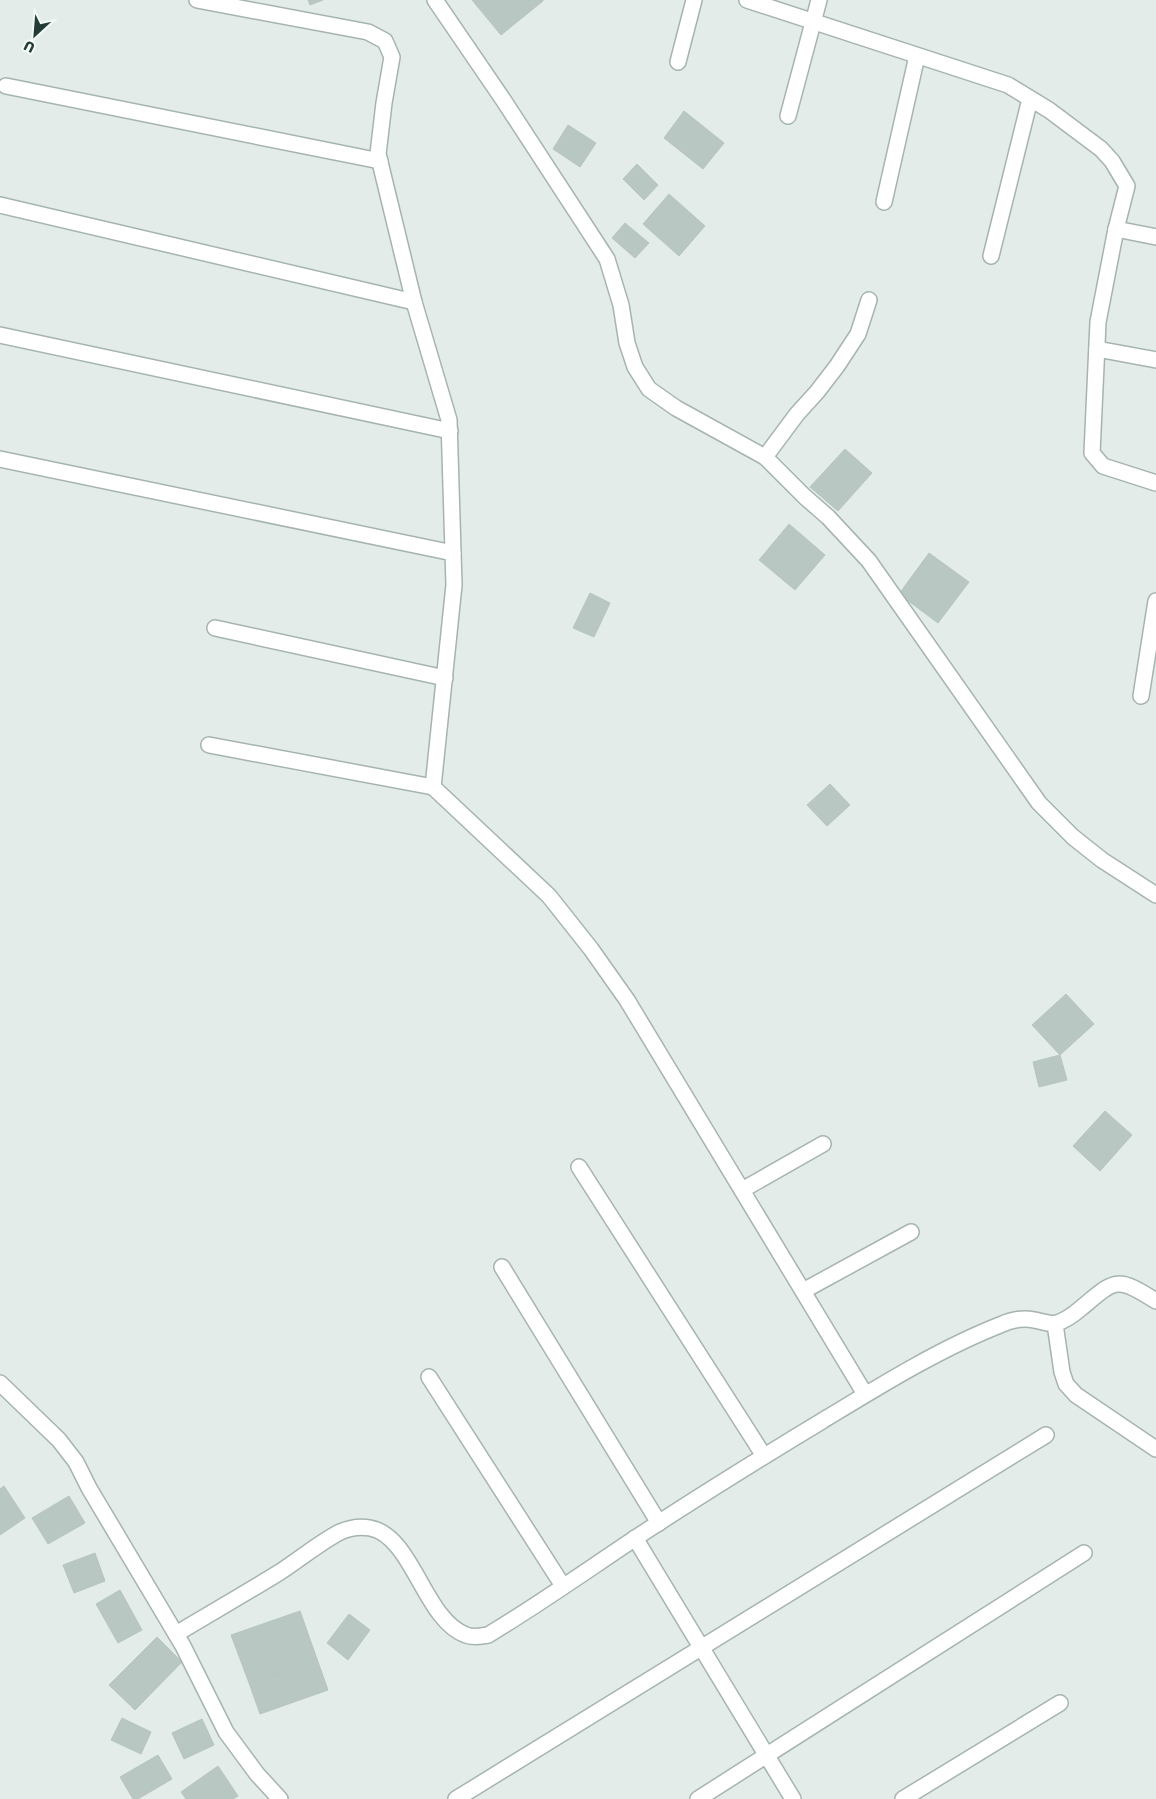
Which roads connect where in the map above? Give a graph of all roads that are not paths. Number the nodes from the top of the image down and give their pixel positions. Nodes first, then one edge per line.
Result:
1 (196, 0) edge
2 (435, 0) edge
3 (694, 0) edge
4 (747, 0) edge
5 (819, 0) edge
6 (813, 22) junction
7 (917, 56) junction
8 (678, 62) dead end
9 (6, 86) dead end
10 (1030, 99) junction
11 (788, 116) dead end
12 (380, 161) junction
13 (884, 202) dead end
14 (0, 205) edge
15 (1116, 229) junction
16 (1156, 237) edge
17 (991, 256) dead end
18 (869, 300) dead end
19 (414, 302) junction
20 (0, 335) edge
21 (1097, 350) junction
22 (1156, 360) edge
23 (450, 430) junction
24 (764, 457) junction
25 (0, 459) edge
26 (1156, 483) edge
27 (453, 554) junction
28 (1156, 601) edge
29 (215, 628) dead end
30 (444, 678) junction
31 (1141, 696) dead end
32 (209, 745) dead end
33 (433, 787) junction
34 (1156, 895) edge
35 (823, 1144) dead end
36 (579, 1166) dead end
37 (742, 1190) junction
38 (911, 1232) dead end
39 (502, 1267) dead end
40 (803, 1291) junction
41 (1156, 1301) edge
42 (1055, 1324) junction
43 (429, 1377) dead end
44 (0, 1383) edge
45 (866, 1394) junction
46 (1046, 1435) dead end
47 (1156, 1448) edge
48 (764, 1456) junction
49 (659, 1523) junction
50 (635, 1538) junction
51 (1084, 1553) dead end
52 (563, 1586) junction
53 (176, 1634) junction
54 (701, 1648) junction
55 (1060, 1703) dead end
56 (767, 1755) junction
57 (280, 1799) edge
58 (456, 1799) edge
59 (698, 1799) edge
60 (793, 1799) edge
61 (903, 1799) edge

1 - 12 street
2 - 24 street
3 - 8 street
4 - 6 street
5 - 6 street
6 - 7 street
6 - 11 street
7 - 10 street
7 - 13 street
9 - 12 street
10 - 15 street
10 - 17 street
12 - 19 street
14 - 19 street
15 - 16 street
15 - 21 street
18 - 24 street
19 - 23 street
20 - 23 street
21 - 22 street
21 - 26 street
23 - 27 street
24 - 34 street
25 - 27 street
27 - 30 street
28 - 31 street
29 - 30 street
30 - 33 street
32 - 33 street
33 - 37 street
35 - 37 street
36 - 48 street
37 - 40 street
38 - 40 street
39 - 49 street
40 - 45 street
41 - 42 street
42 - 45 street
42 - 47 street
43 - 52 street
44 - 53 street
45 - 48 street
46 - 54 street
48 - 49 street
49 - 50 street
50 - 52 street
50 - 54 street
51 - 56 street
52 - 53 street
53 - 57 street
54 - 56 street
54 - 58 street
55 - 61 street
56 - 59 street
56 - 60 street

